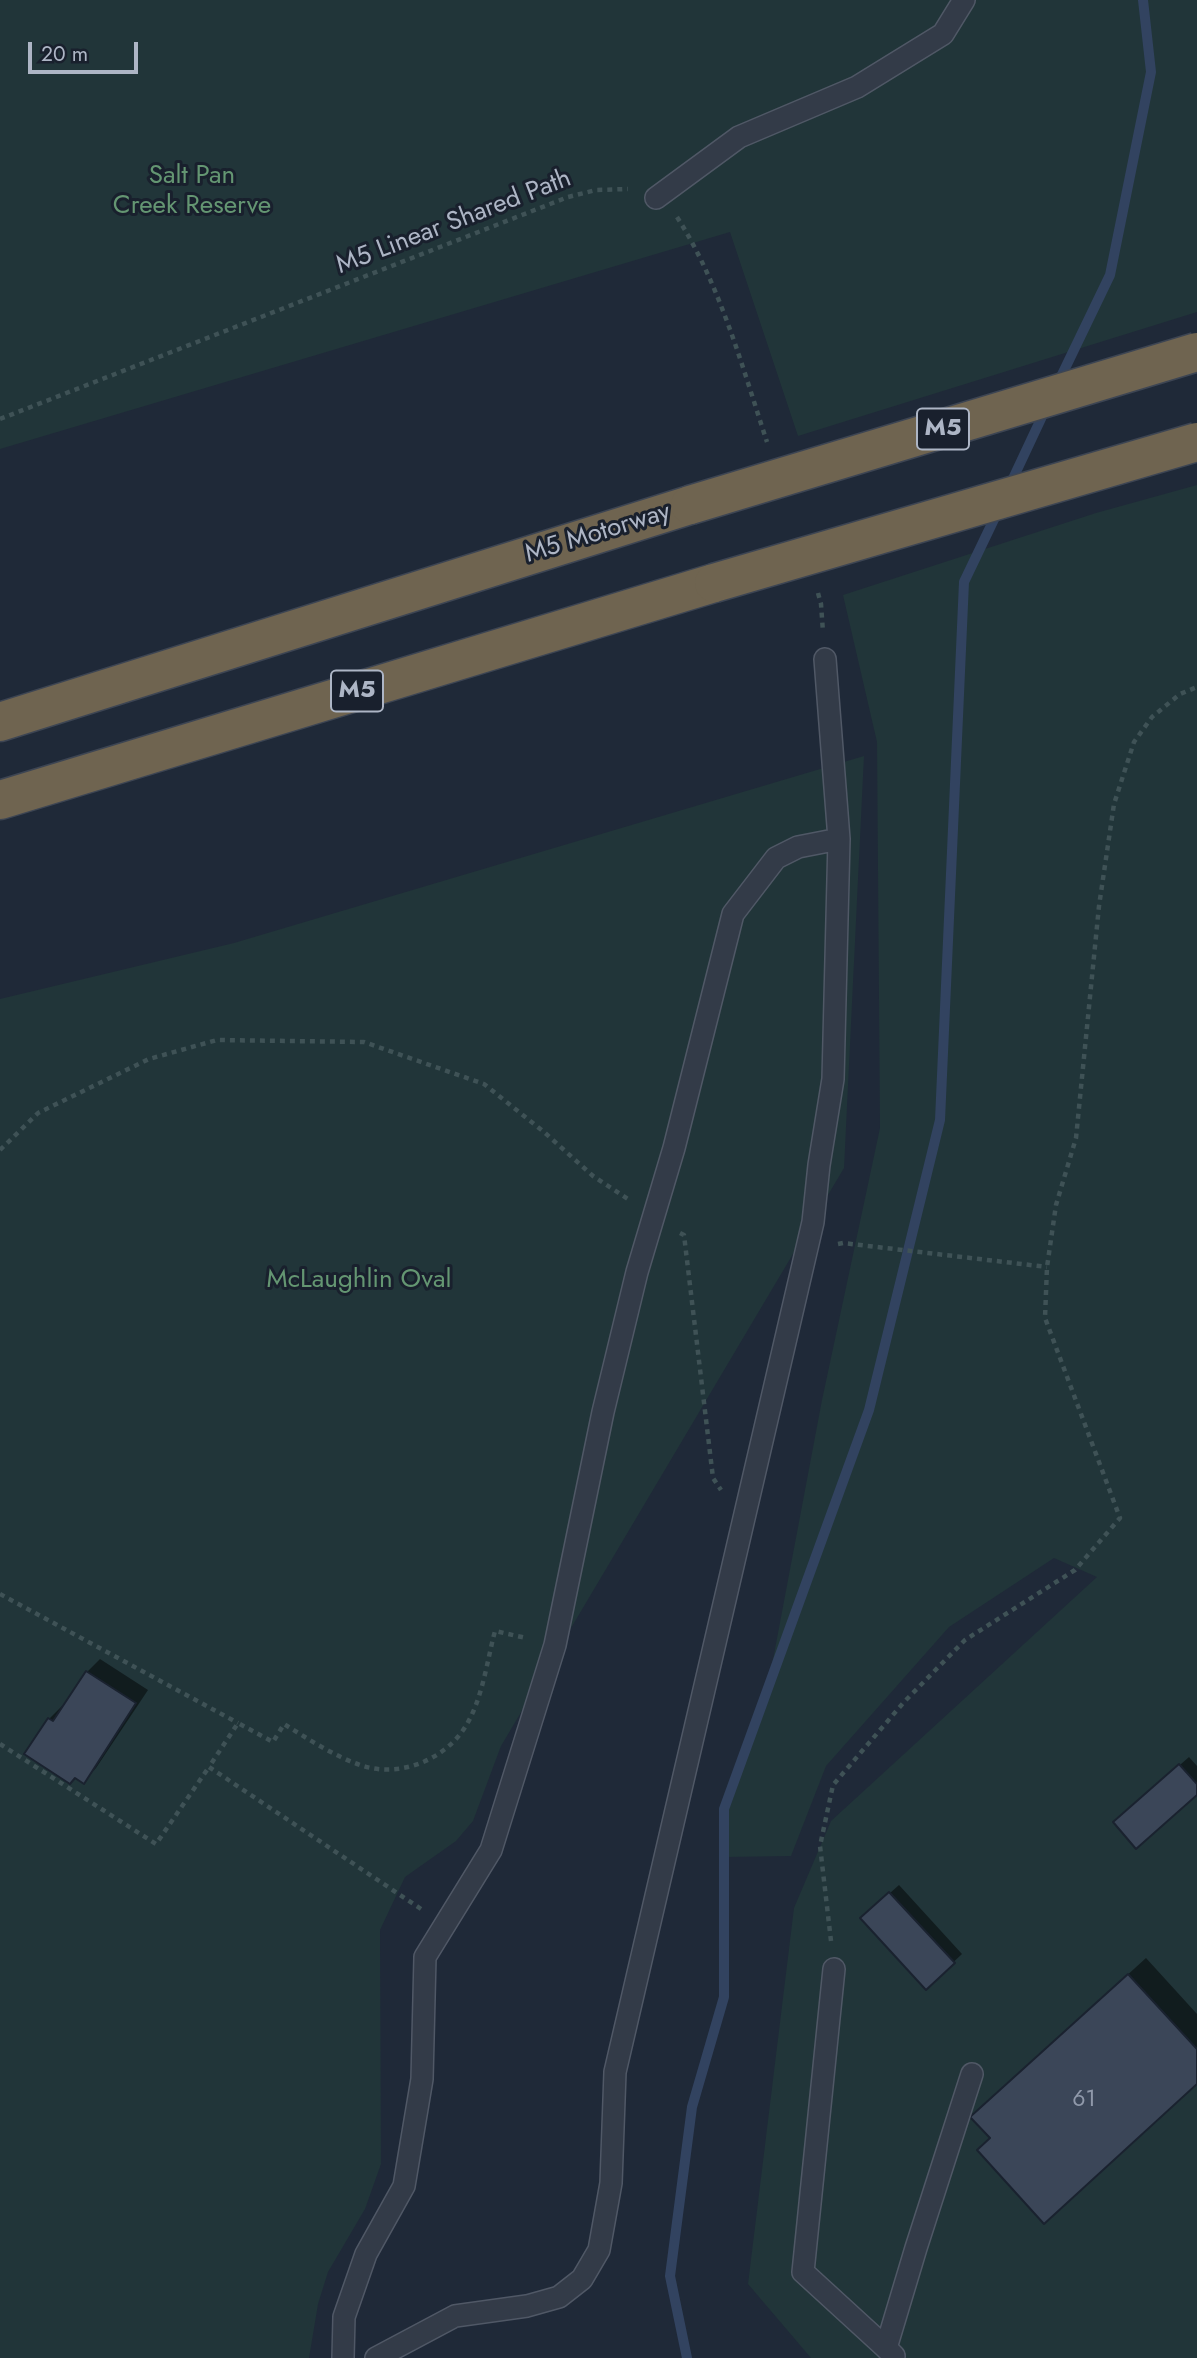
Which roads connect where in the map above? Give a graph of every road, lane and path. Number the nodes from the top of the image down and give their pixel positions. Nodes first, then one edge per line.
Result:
1 (964, 0) edge
2 (656, 198) junction
3 (1197, 352) edge
4 (0, 419) edge
5 (1197, 442) edge
6 (769, 449) dead end
7 (817, 591) dead end
8 (825, 659) joint
9 (1197, 687) edge
10 (0, 722) edge
11 (0, 800) edge
12 (839, 839) junction
13 (0, 1150) edge
14 (654, 1216) junction
15 (843, 1243) dead end
16 (1047, 1267) junction
17 (742, 1524) junction
18 (0, 1594) edge
19 (555, 1645) junction
20 (238, 1723) junction
21 (0, 1744) edge
22 (209, 1767) junction
23 (445, 1925) junction
24 (834, 1969) joint
25 (972, 2074) dead end
26 (891, 2353) edge
27 (343, 2358) edge
28 (376, 2358) edge

1 - 2 lane
2 - 4 path, M5 Linear Shared Path
2 - 6 path, M5 Linear Shared Path
3 - 10 highway, M5 Motorway / M5, bridge
5 - 11 highway, M5, bridge
7 - 8 path
8 - 12 lane
9 - 16 path
12 - 14 lane
12 - 17 lane
13 - 14 path
14 - 17 path
14 - 19 lane
15 - 16 path
16 - 24 path
17 - 28 lane
18 - 20 path
19 - 20 path
19 - 23 lane
20 - 22 path
21 - 22 path
22 - 23 path
23 - 27 lane
24 - 26 lane
25 - 26 lane

